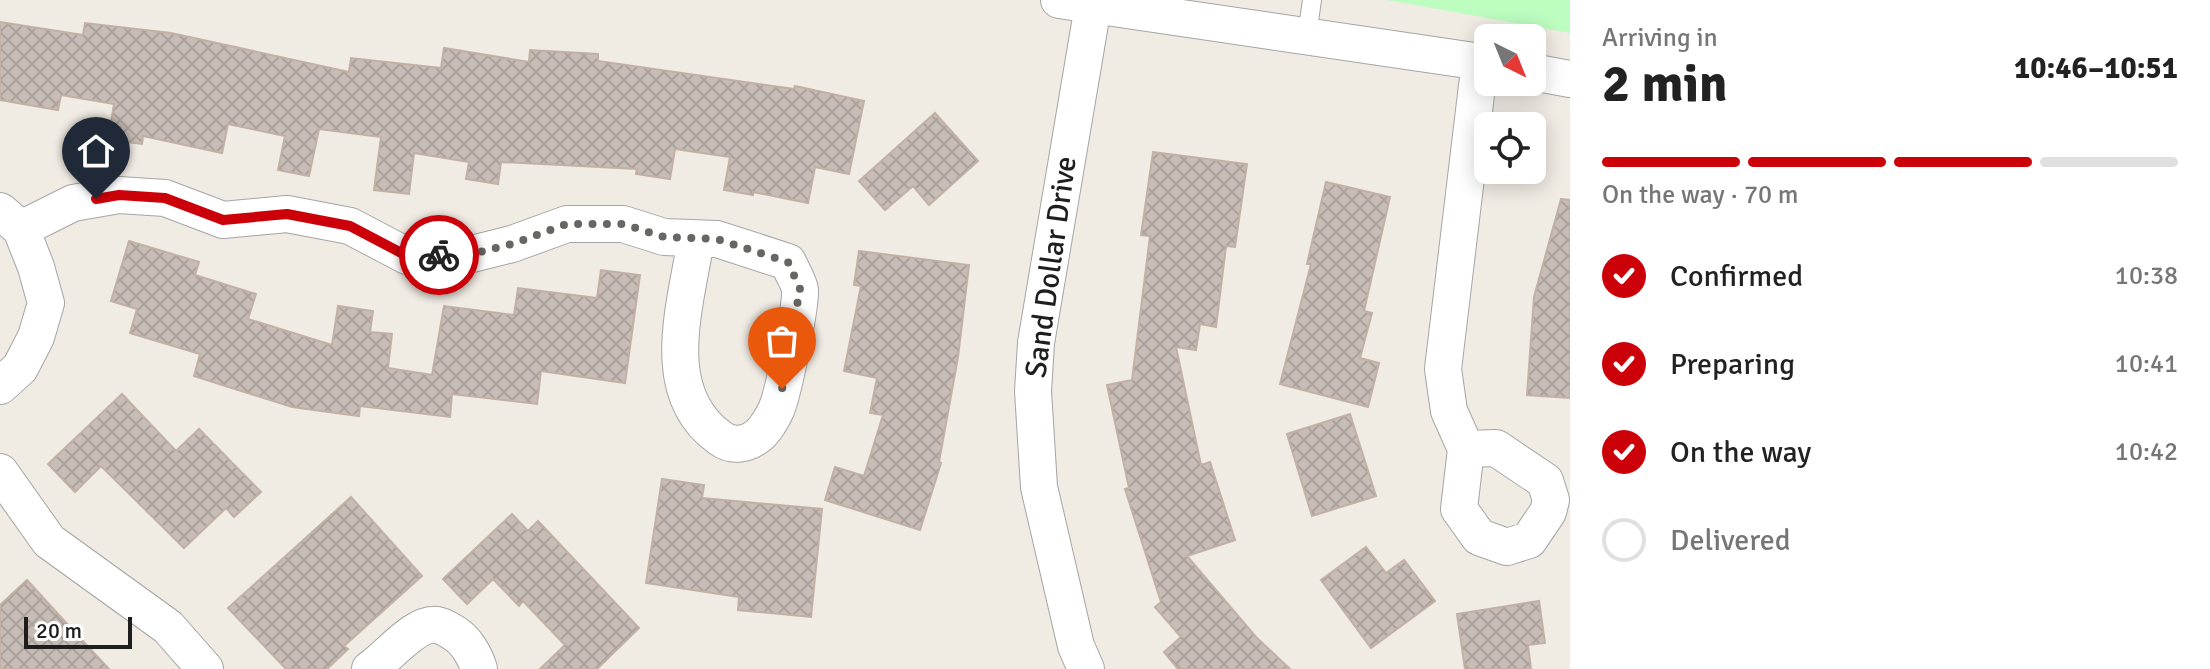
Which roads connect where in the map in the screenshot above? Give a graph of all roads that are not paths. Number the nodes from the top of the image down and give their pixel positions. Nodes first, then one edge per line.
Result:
1 (1082, 2) edge
2 (1310, 17) edge
3 (1474, 59) edge
4 (1546, 75) edge
5 (1570, 79) edge
6 (1479, 96) edge
7 (10, 220) edge
8 (696, 239) junction
9 (0, 386) edge
10 (1466, 449) dead end
11 (0, 472) edge
12 (205, 669) edge
13 (370, 669) edge
14 (479, 669) edge
15 (1086, 669) edge

1 - 2 street
1 - 15 street, Sand Dollar Drive
2 - 3 street
4 - 5 street
6 - 10 street
7 - 8 street
7 - 9 street
8 - 8 street
11 - 12 street
13 - 14 street

